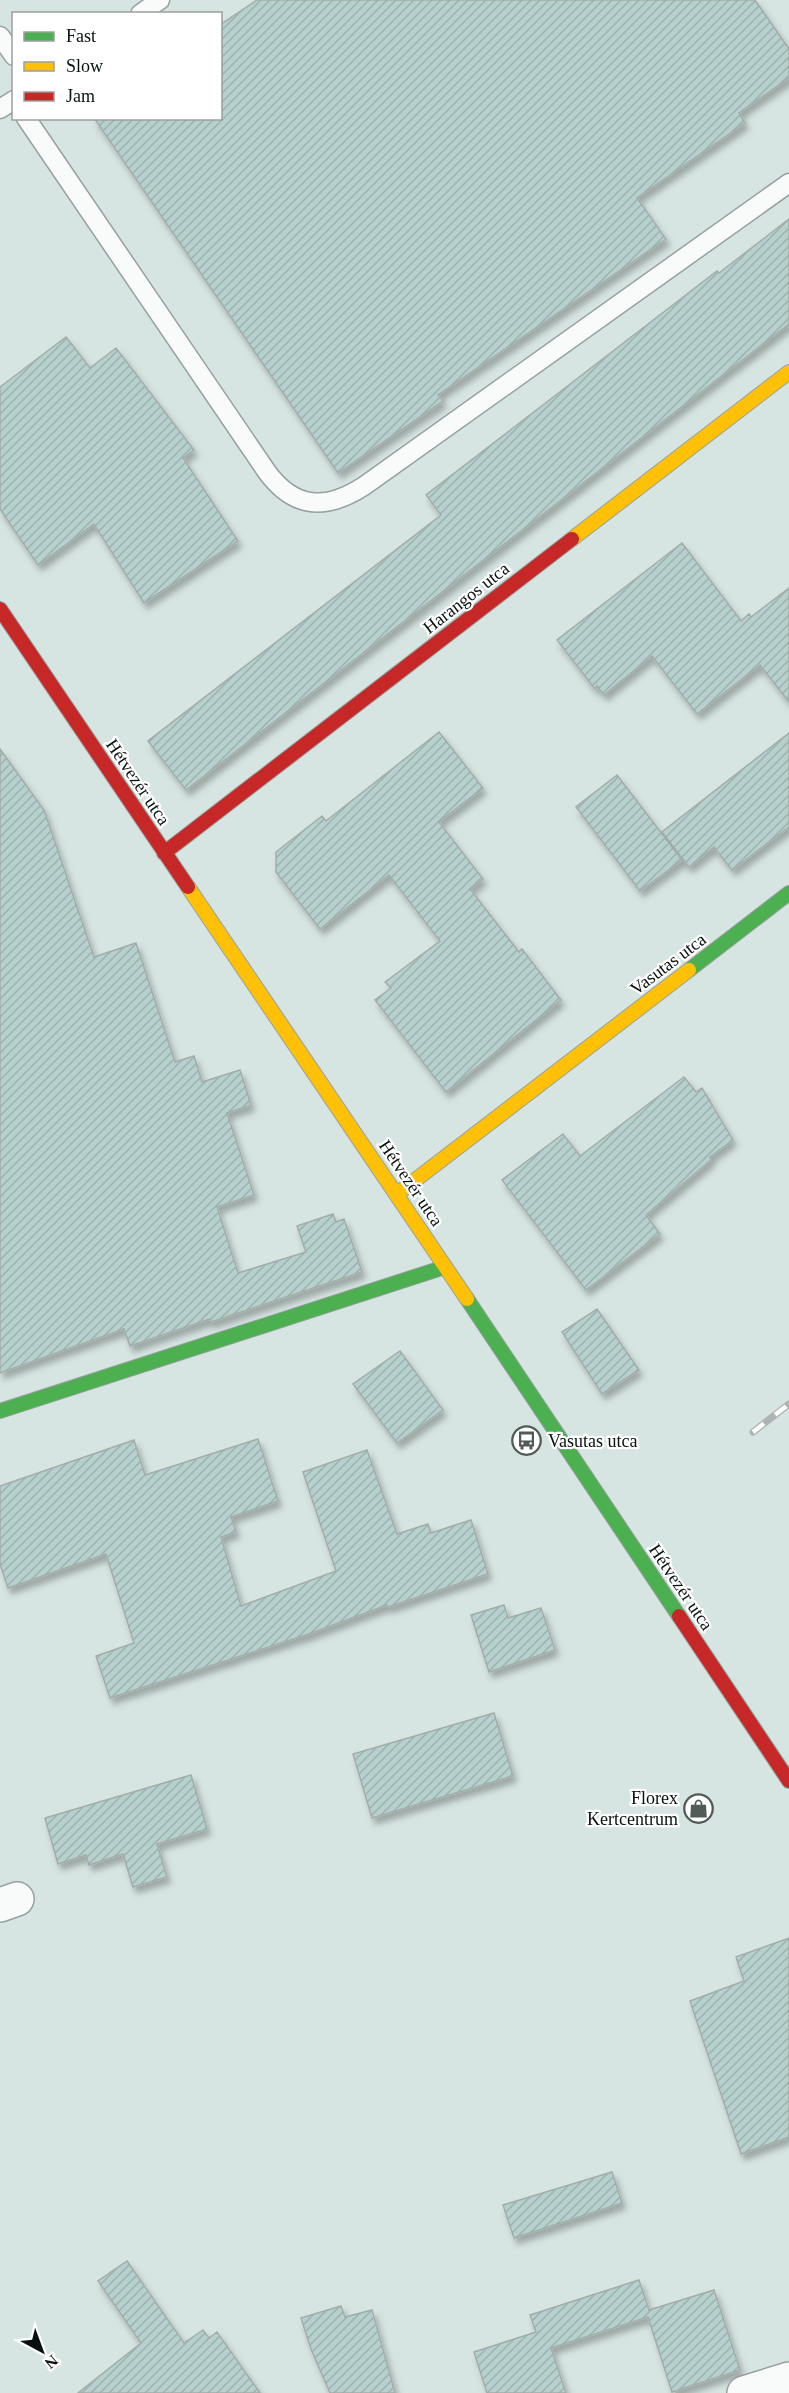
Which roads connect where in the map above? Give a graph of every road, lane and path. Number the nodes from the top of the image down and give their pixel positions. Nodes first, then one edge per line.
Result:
1 (160, 0) edge
2 (143, 12) edge
3 (0, 36) edge
4 (12, 53) edge
5 (27, 120) edge
6 (789, 183) edge
7 (789, 372) edge
8 (0, 609) edge
9 (164, 853) junction
10 (789, 894) edge
11 (397, 1194) junction
12 (445, 1267) junction
13 (0, 1410) edge
14 (789, 1781) edge
15 (789, 2379) edge
16 (744, 2393) edge

1 - 2 lane
3 - 4 lane
5 - 6 lane
7 - 9 street, Harangos utca
8 - 9 street, Hétvezér utca
9 - 11 street, Hétvezér utca
10 - 11 street, Vasutas utca
11 - 12 street, Hétvezér utca
12 - 13 street
12 - 14 street, Hétvezér utca
15 - 16 street

